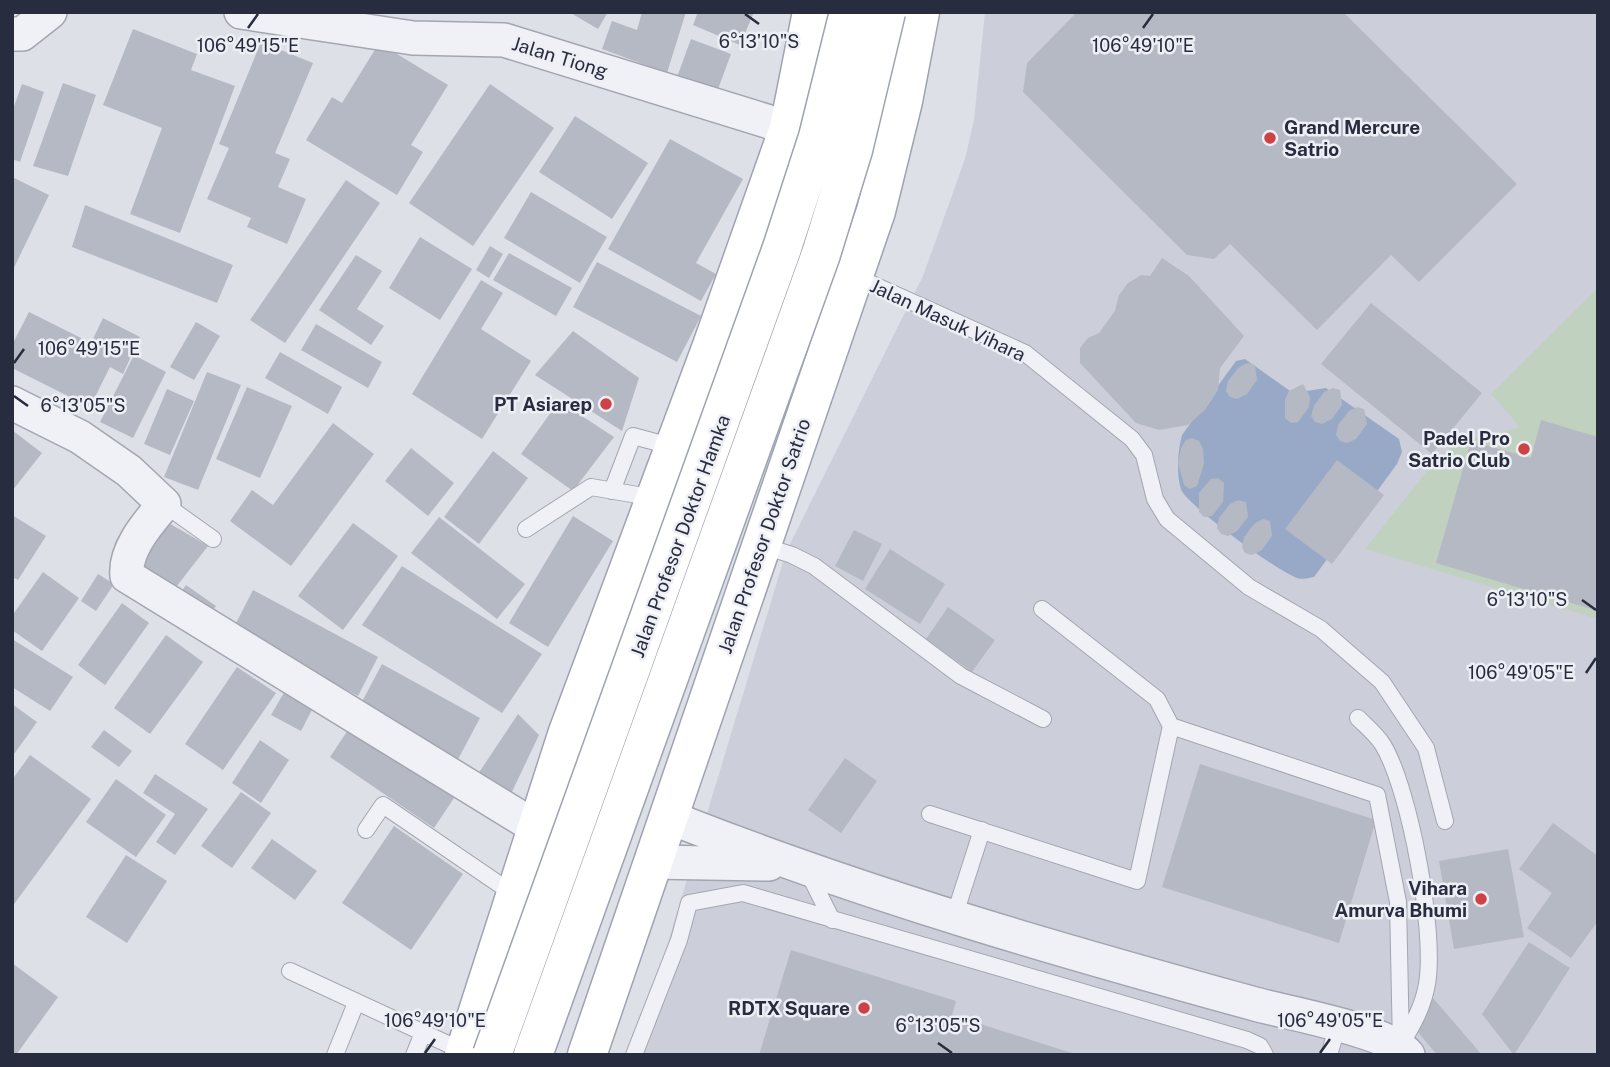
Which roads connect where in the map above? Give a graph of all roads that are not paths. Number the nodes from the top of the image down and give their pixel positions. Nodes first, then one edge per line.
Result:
1 (50, 12) edge
2 (241, 12) edge
3 (812, 12) edge
4 (849, 12) edge
5 (886, 12) edge
6 (920, 12) edge
7 (12, 34) edge
8 (789, 128) junction
9 (893, 142) junction
10 (745, 253) junction
11 (848, 293) junction
12 (12, 403) edge
13 (674, 447) junction
14 (612, 491) junction
15 (655, 498) junction
16 (164, 504) junction
17 (526, 529) dead end
18 (213, 539) dead end
19 (761, 545) junction
20 (1042, 608) dead end
21 (1358, 718) dead end
22 (1043, 719) dead end
23 (1171, 726) junction
24 (567, 735) junction
25 (670, 811) junction
26 (930, 814) dead end
27 (1445, 821) dead end
28 (537, 828) junction
29 (366, 830) dead end
30 (982, 830) junction
31 (652, 862) junction
32 (800, 868) junction
33 (516, 895) junction
34 (954, 918) junction
35 (832, 920) junction
36 (290, 971) dead end
37 (1161, 977) junction
38 (356, 1003) junction
39 (1259, 1005) junction
40 (1152, 1013) junction
41 (422, 1033) junction
42 (1247, 1040) junction
43 (1334, 1040) edge
44 (1405, 1050) edge
45 (474, 1054) edge
46 (335, 1055) edge
47 (414, 1055) edge
48 (531, 1055) edge
49 (587, 1055) edge
50 (634, 1055) edge
51 (1265, 1055) edge

1 - 7 street
2 - 8 street, Jalan Tiong
3 - 8 main road
4 - 45 main road, Jalan Profesor Doktor Hamka, bridge
5 - 48 main road, Jalan Profesor Doktor Hamka, bridge
6 - 9 main road, Jalan Profesor Doktor Satrio
8 - 9 main road
8 - 10 main road
9 - 11 main road, Jalan Profesor Doktor Satrio
10 - 11 main road
10 - 13 main road
11 - 19 main road, Jalan Profesor Doktor Satrio
11 - 27 lane, Jalan Masuk Vihara
12 - 16 street
13 - 14 lane
13 - 15 main road
14 - 15 lane
14 - 17 lane
15 - 24 main road
16 - 18 lane
16 - 28 street
19 - 22 lane
19 - 25 main road, Jalan Profesor Doktor Satrio
20 - 23 lane
21 - 44 lane
23 - 30 lane
23 - 44 lane
24 - 28 main road
24 - 48 main road
25 - 31 main road, Jalan Profesor Doktor Satrio
25 - 32 street
26 - 30 lane
28 - 33 main road
29 - 33 lane
30 - 34 lane
31 - 32 street
31 - 49 main road, Jalan Profesor Doktor Satrio
32 - 34 street
32 - 35 lane
33 - 45 main road
34 - 37 street
35 - 40 lane
35 - 50 lane
36 - 38 lane
37 - 39 street
37 - 40 lane
38 - 41 lane
38 - 46 lane
39 - 42 lane
39 - 43 street
40 - 42 lane
41 - 45 lane
41 - 47 lane
42 - 51 lane
43 - 44 street

